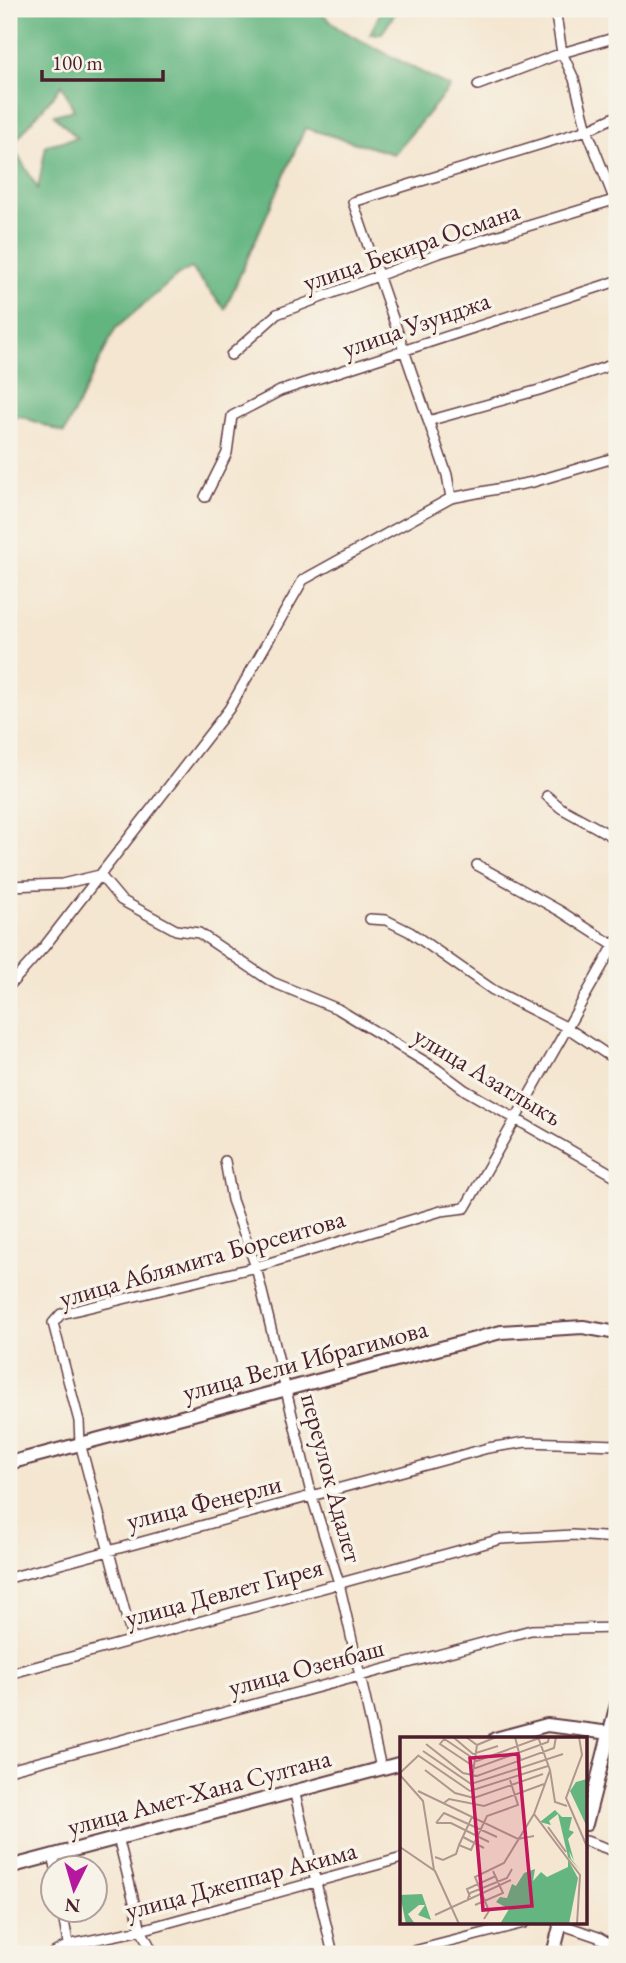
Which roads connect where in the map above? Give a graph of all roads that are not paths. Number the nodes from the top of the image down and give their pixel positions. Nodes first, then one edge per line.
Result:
1 (555, 9) edge
2 (617, 37) edge
3 (562, 53) junction
4 (478, 85) dead end
5 (617, 116) edge
6 (587, 130) junction
7 (617, 201) edge
8 (378, 278) junction
9 (617, 281) edge
10 (404, 353) junction
11 (231, 355) dead end
12 (617, 363) edge
13 (428, 421) junction
14 (617, 457) edge
15 (205, 497) dead end
16 (451, 498) junction
17 (547, 796) dead end
18 (617, 839) edge
19 (477, 865) dead end
20 (100, 875) junction
21 (9, 886) edge
22 (370, 919) dead end
23 (616, 945) edge
24 (9, 986) edge
25 (566, 1027) junction
26 (617, 1061) edge
27 (514, 1117) junction
28 (225, 1161) dead end
29 (617, 1178) edge
30 (256, 1266) junction
31 (617, 1333) edge
32 (285, 1387) junction
33 (80, 1443) junction
34 (617, 1445) edge
35 (9, 1464) edge
36 (312, 1497) junction
37 (617, 1538) edge
38 (109, 1548) junction
39 (9, 1578) edge
40 (339, 1583) junction
41 (617, 1628) edge
42 (132, 1639) junction
43 (9, 1674) edge
44 (361, 1674) junction
45 (617, 1704) edge
46 (614, 1734) edge
47 (502, 1737) edge
48 (400, 1764) edge
49 (382, 1768) junction
50 (9, 1770) edge
51 (294, 1790) junction
52 (588, 1818) edge
53 (118, 1837) junction
54 (588, 1843) edge
55 (617, 1852) edge
56 (57, 1854) edge
57 (38, 1859) edge
58 (400, 1859) edge
59 (9, 1867) edge
60 (316, 1881) junction
61 (64, 1924) edge
62 (520, 1924) edge
63 (560, 1924) edge
64 (562, 1924) edge
65 (141, 1930) junction
66 (617, 1948) edge
67 (69, 1950) edge
68 (52, 1954) edge
69 (154, 1954) edge
70 (333, 1954) edge
71 (401, 1954) edge
72 (553, 1954) edge

1 - 3 street
2 - 3 street
3 - 4 street
3 - 6 street
5 - 6 street
6 - 7 street
6 - 8 street
7 - 8 street, улица Бекира Османа
8 - 10 street
8 - 11 street, улица Бекира Османа
9 - 10 street, улица Узунджа
10 - 13 street
10 - 15 street, улица Узунджа
12 - 13 street
13 - 16 street
14 - 16 street
16 - 20 street
17 - 18 street
19 - 23 street
20 - 21 street
20 - 24 street
20 - 27 street, улица Азатлыкъ
22 - 25 street
23 - 25 street
25 - 26 street
25 - 27 street
27 - 29 street, улица Азатлыкъ
27 - 30 street, улица Аблямита Борсеитова
28 - 30 street, переулок Адалет
30 - 32 street, переулок Адалет
30 - 33 street, улица Аблямита Борсеитова
31 - 32 street, улица Вели Ибрагимова
32 - 33 street, улица Вели Ибрагимова
32 - 36 street, переулок Адалет
33 - 35 street, улица Вели Ибрагимова
33 - 38 street
34 - 36 street, улица Фенерли
36 - 38 street, улица Фенерли
36 - 40 street, переулок Адалет
37 - 40 street, улица Девлет Гирея
38 - 39 street, улица Фенерли
38 - 42 street
40 - 42 street, улица Девлет Гирея
40 - 44 street, переулок Адалет
41 - 44 street, улица Озенбаш
42 - 43 street, улица Девлет Гирея
44 - 49 street, переулок Адалет
44 - 50 street, улица Озенбаш
45 - 46 street
46 - 47 street
46 - 52 street
48 - 49 street, улица Амет-Хана Султана
49 - 51 street, улица Амет-Хана Султана
51 - 53 street, улица Амет-Хана Султана
51 - 60 street
53 - 56 street, улица Амет-Хана Султана
53 - 65 street
54 - 55 street
57 - 59 street, улица Амет-Хана Султана
58 - 60 street, улица Джеппар Акима
60 - 65 street, улица Джеппар Акима
60 - 70 street
61 - 67 street
62 - 71 street
63 - 72 street
64 - 66 street
65 - 67 street, улица Джеппар Акима
65 - 69 street
67 - 68 street, улица Джеппар Акима

